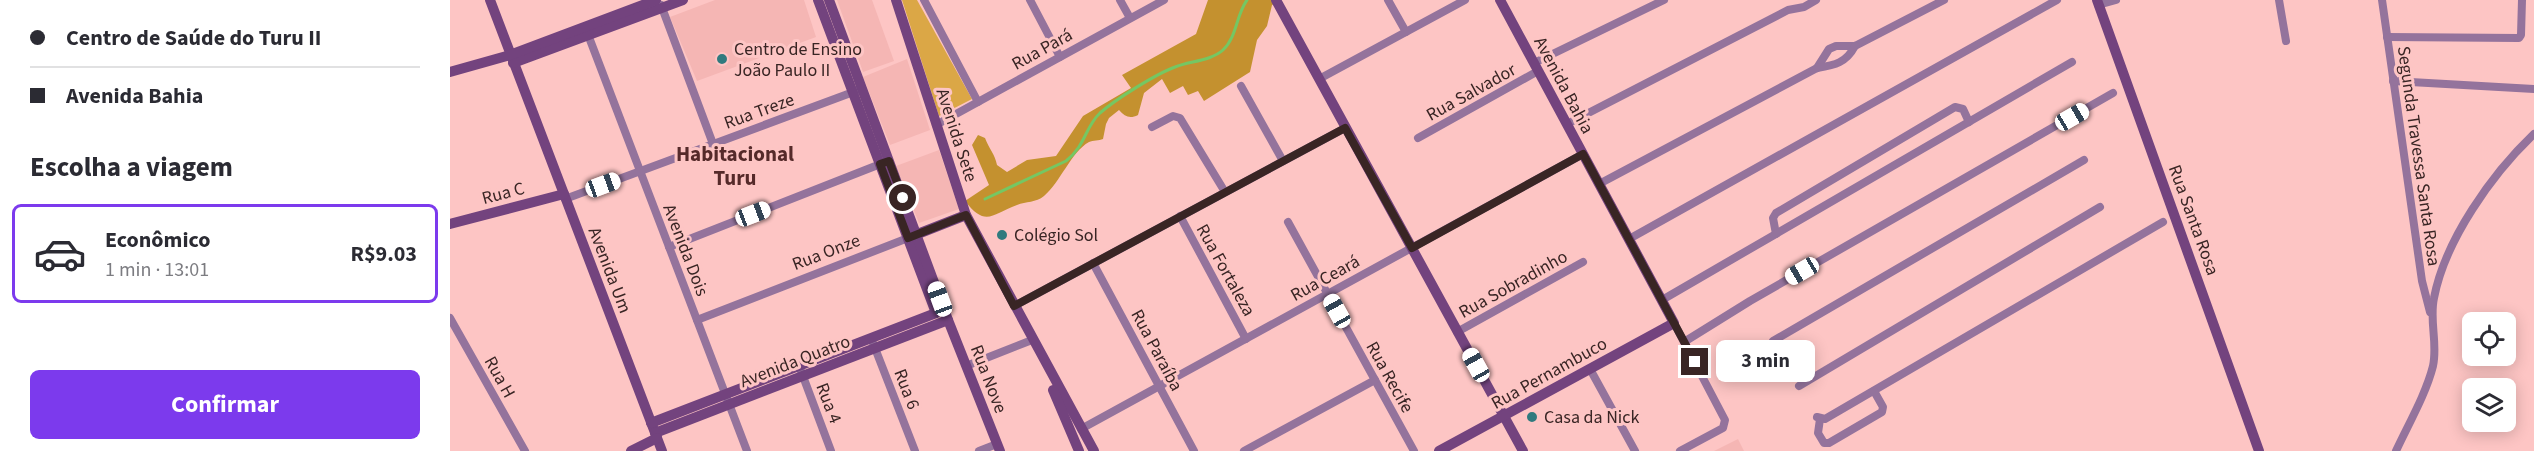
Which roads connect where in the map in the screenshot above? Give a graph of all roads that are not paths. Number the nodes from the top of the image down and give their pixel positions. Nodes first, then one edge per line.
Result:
1 (490, 0) edge
2 (683, 0) edge
3 (818, 0) edge
4 (829, 0) edge
5 (896, 0) edge
6 (924, 0) edge
7 (1030, 0) edge
8 (1120, 0) edge
9 (1164, 0) edge
10 (1276, 0) edge
11 (1389, 0) edge
12 (1465, 0) edge
13 (1664, 0) edge
14 (1795, 0) edge
15 (1816, 0) edge
16 (1944, 0) edge
17 (2056, 0) edge
18 (2116, 0) edge
19 (2279, 0) edge
20 (2382, 0) edge
21 (2522, 0) edge
22 (1505, 1) edge
23 (2097, 2) edge
24 (659, 3) edge
25 (1788, 10) junction
26 (1130, 18) junction
27 (586, 31) junction
28 (1406, 32) junction
29 (2387, 37) junction
30 (2286, 41) dead end
31 (1855, 46) junction
32 (1060, 57) junction
33 (512, 59) junction
34 (2072, 62) dead end
35 (1537, 65) junction
36 (1817, 68) junction
37 (450, 72) edge
38 (1319, 79) junction
39 (2393, 81) junction
40 (1241, 86) dead end
41 (2534, 89) edge
42 (857, 90) junction
43 (2113, 93) dead end
44 (978, 102) junction
45 (1570, 122) junction
46 (1969, 122) junction
47 (936, 125) junction
48 (1152, 127) dead end
49 (1345, 128) junction
50 (2534, 134) edge
51 (1418, 138) dead end
52 (713, 144) junction
53 (1583, 154) junction
54 (2084, 160) dead end
55 (1283, 161) junction
56 (885, 163) junction
57 (640, 172) junction
58 (1602, 182) junction
59 (1225, 192) junction
60 (564, 196) junction
61 (2100, 207) dead end
62 (966, 215) junction
63 (1180, 216) junction
64 (1288, 222) dead end
65 (2163, 222) dead end
66 (450, 224) edge
67 (1776, 234) junction
68 (912, 236) junction
69 (1632, 238) junction
70 (669, 247) junction
71 (1412, 248) junction
72 (1583, 262) dead end
73 (1094, 263) junction
74 (1328, 294) junction
75 (1665, 298) junction
76 (1014, 306) junction
77 (936, 313) junction
78 (2431, 316) junction
79 (450, 318) edge
80 (697, 320) junction
81 (948, 320) junction
82 (1674, 323) junction
83 (1457, 332) junction
84 (1246, 339) junction
85 (1032, 340) junction
86 (1773, 341) dead end
87 (1684, 342) junction
88 (873, 343) junction
89 (966, 366) junction
90 (1590, 369) junction
91 (801, 371) junction
92 (1375, 380) junction
93 (1159, 386) junction
94 (1799, 386) dead end
95 (1874, 391) junction
96 (727, 399) junction
97 (1504, 416) junction
98 (1081, 429) junction
99 (654, 431) junction
100 (998, 448) edge
101 (525, 451) edge
102 (631, 451) edge
103 (662, 451) edge
104 (747, 451) edge
105 (831, 451) edge
106 (915, 451) edge
107 (979, 451) edge
108 (1079, 451) edge
109 (1094, 451) edge
110 (1194, 451) edge
111 (1244, 451) edge
112 (1414, 451) edge
113 (1439, 451) edge
114 (1523, 451) edge
115 (1635, 451) edge
116 (1680, 451) edge
117 (2259, 451) edge
118 (2396, 451) edge

1 - 33 street, Avenida Um
2 - 24 street
3 - 42 street
4 - 42 street
5 - 47 street, Avenida Sete
6 - 44 street
7 - 32 street
8 - 26 street
9 - 26 street, Rua Pará
10 - 38 street
11 - 28 street
12 - 28 street
13 - 35 street, Rua Salvador
14 - 25 street
15 - 25 street
16 - 31 street
17 - 69 street
18 - 23 street
19 - 30 street
20 - 29 street, Segunda Travessa Santa Rosa
21 - 29 street
22 - 35 street, Avenida Bahia
23 - 117 street, Rua Santa Rosa
24 - 27 street
24 - 52 street
25 - 45 street
26 - 32 street, Rua Pará
27 - 33 street
27 - 57 street, Avenida Dois
28 - 38 street
29 - 39 street, Segunda Travessa Santa Rosa
31 - 36 street
31 - 36 street
32 - 44 street, Rua Pará
33 - 37 street
33 - 60 street, Avenida Um
34 - 46 street
35 - 45 street, Avenida Bahia
35 - 51 street, Rua Salvador
36 - 58 street
38 - 49 street
39 - 41 street
39 - 78 street, Segunda Travessa Santa Rosa
40 - 55 street
42 - 52 street, Rua Treze
42 - 56 street
43 - 87 street
44 - 47 street, Rua Pará
45 - 53 street, Avenida Bahia
46 - 67 street
46 - 67 street
47 - 62 street, Avenida Sete
48 - 59 street
49 - 55 street
49 - 71 street
50 - 78 street
52 - 57 street, Rua Treze
53 - 58 street, Avenida Bahia
53 - 71 street, Rua Ceará
54 - 86 street
55 - 59 street
56 - 68 street
56 - 70 street
57 - 60 street, Rua Treze
57 - 70 street, Avenida Dois
58 - 69 street, Avenida Bahia
59 - 63 street
60 - 66 street, Rua C
60 - 99 street, Avenida Um
61 - 94 street
62 - 68 street, Rua Onze
62 - 76 street, Avenida Sete
63 - 73 street
63 - 84 street, Rua Fortaleza
64 - 74 street, Rua Recife
65 - 95 street
67 - 75 street
68 - 77 street
68 - 80 street, Rua Onze
68 - 81 street, Rua Nove
69 - 75 street, Avenida Bahia
70 - 80 street, Avenida Dois
71 - 74 street, Rua Ceará
71 - 83 street
72 - 83 street, Rua Sobradinho
73 - 76 street
73 - 93 street, Rua Paraíba
74 - 84 street, Rua Ceará
74 - 92 street, Rua Recife
75 - 82 street, Avenida Bahia
76 - 85 street, Avenida Sete
77 - 81 street
77 - 88 street, Avenida Quatro
78 - 118 street
79 - 101 street, Rua H
80 - 96 street, Avenida Dois
81 - 88 street, Avenida Quatro
81 - 89 street, Rua Nove
82 - 87 street, Avenida Bahia
82 - 90 street, Rua Pernambuco
83 - 97 street
84 - 93 street, Rua Ceará
85 - 89 street
85 - 98 street, Avenida Sete
85 - 108 street, Avenida Sete
87 - 116 street, Avenida Bahia
88 - 91 street, Avenida Quatro
88 - 106 street, Rua 6
89 - 100 street, Rua Nove
90 - 97 street, Rua Pernambuco
90 - 115 street
91 - 96 street, Avenida Quatro
91 - 105 street, Rua 4
92 - 111 street
92 - 112 street, Rua Recife
93 - 98 street, Rua Ceará
93 - 110 street, Rua Paraíba
95 - 95 street
96 - 99 street, Avenida Quatro
96 - 104 street, Avenida Dois
97 - 113 street, Rua Pernambuco
97 - 114 street
98 - 109 street, Avenida Sete
99 - 102 street, Avenida Quatro
99 - 103 street, Avenida Um
100 - 107 street

